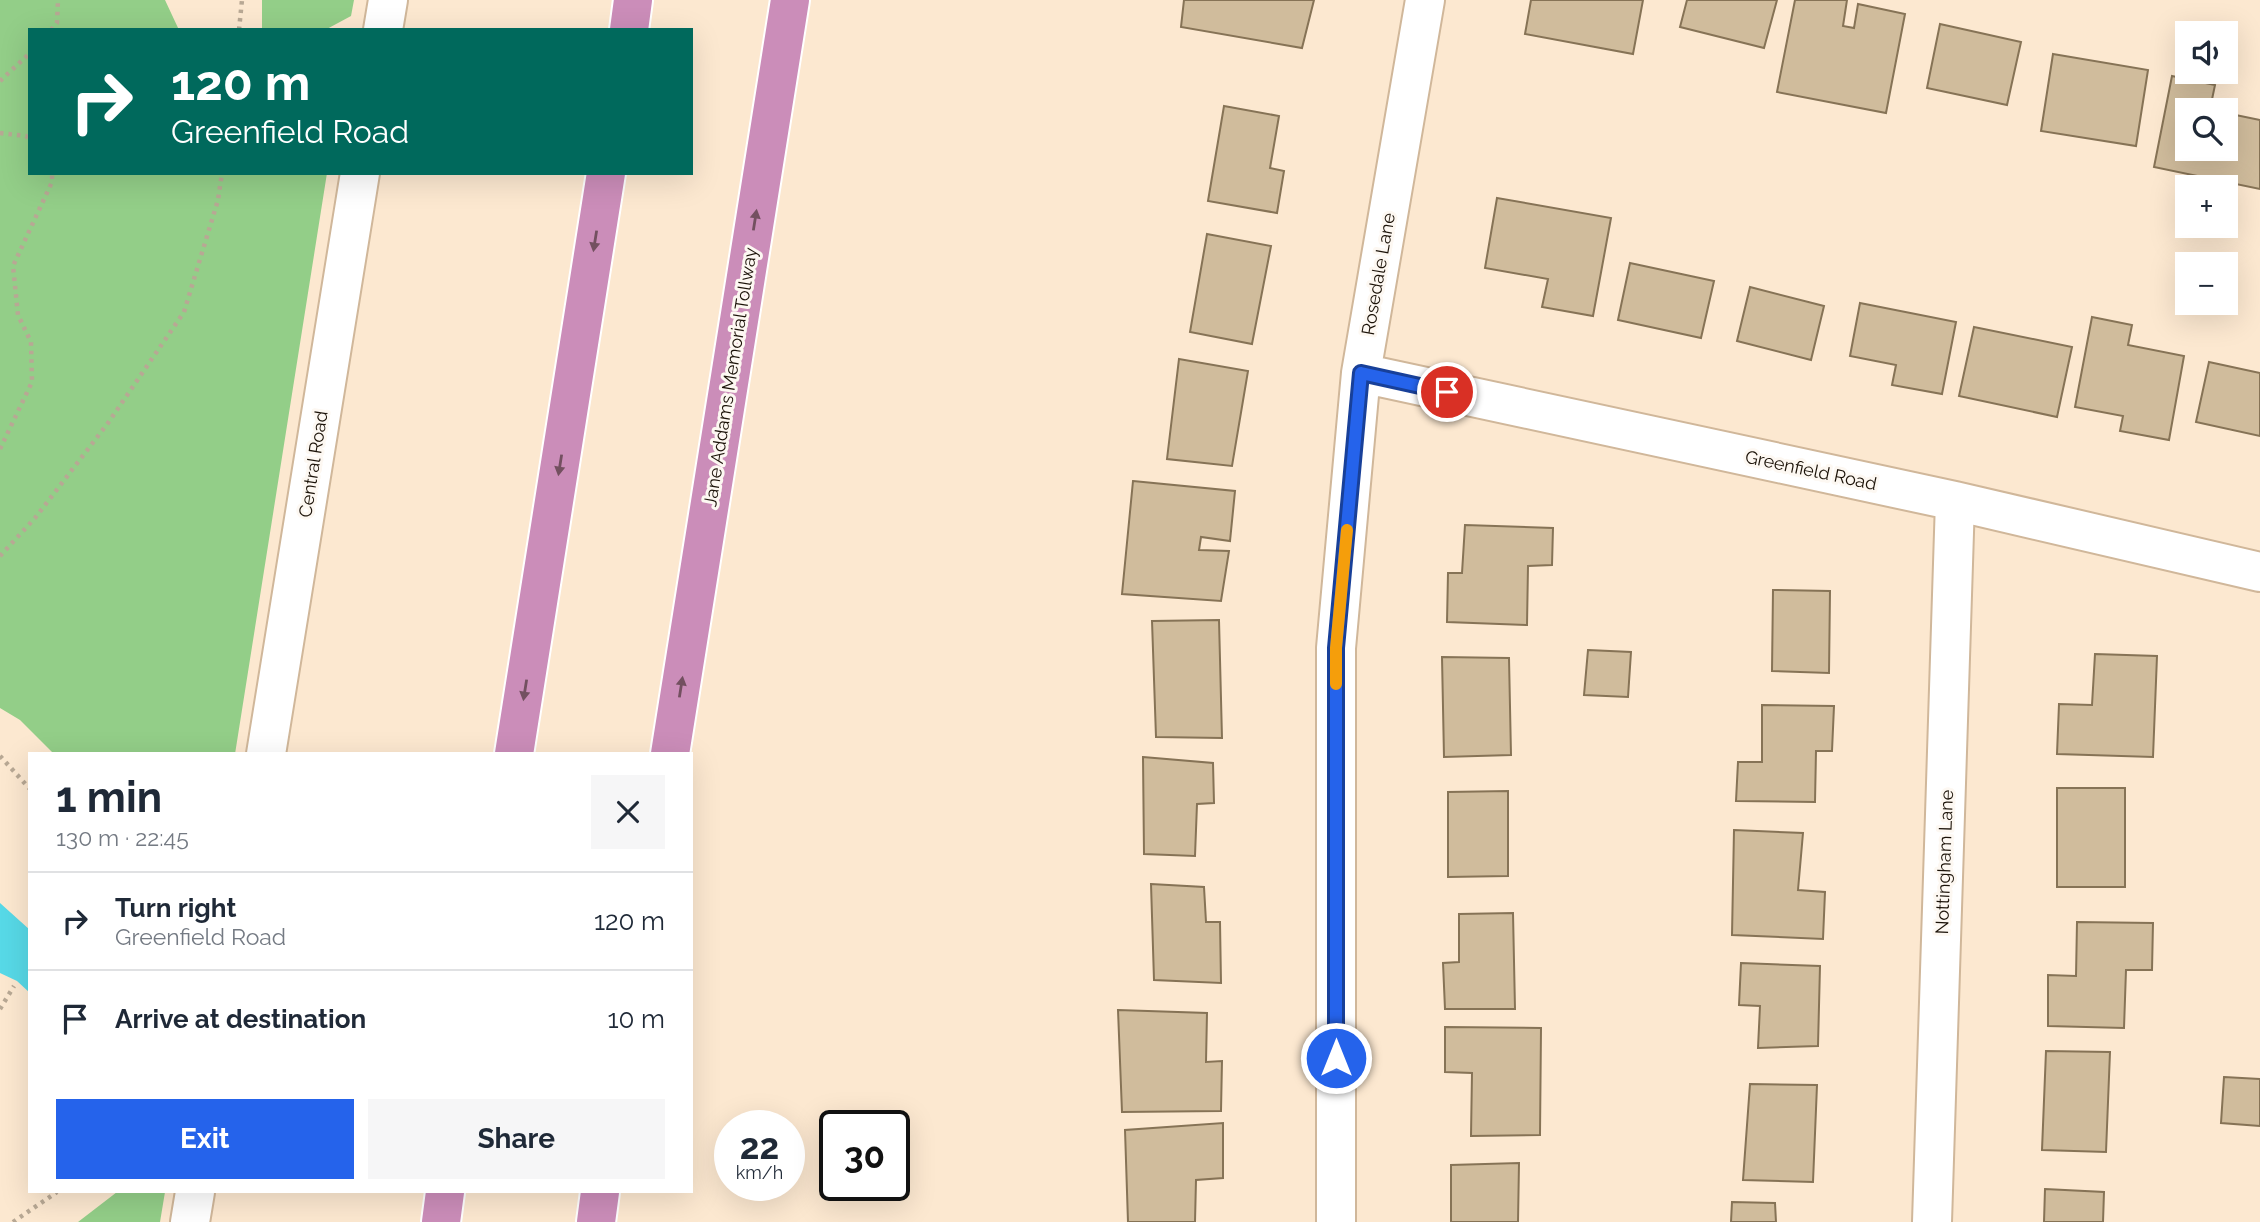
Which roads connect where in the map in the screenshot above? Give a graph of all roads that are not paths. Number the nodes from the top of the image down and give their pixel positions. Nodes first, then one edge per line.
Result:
1 (388, 0) edge
2 (634, 0) edge
3 (790, 0) edge
4 (1425, 0) edge
5 (383, 28) edge
6 (629, 28) edge
7 (360, 175) edge
8 (606, 175) edge
9 (1361, 373) junction
10 (1955, 501) junction
11 (2260, 572) edge
12 (266, 752) edge
13 (514, 752) edge
14 (670, 752) edge
15 (195, 1193) edge
16 (445, 1193) edge
17 (600, 1193) edge
18 (190, 1222) edge
19 (440, 1222) edge
20 (596, 1222) edge
21 (1336, 1222) edge
22 (1932, 1222) edge

1 - 5 street
2 - 6 highway
14 -> 3 highway, Jane Addams Memorial Tollway
4 - 9 street, Rosedale Lane
7 - 12 street, Central Road
8 -> 13 highway
9 - 10 street, Greenfield Road
9 - 21 street, Rosedale Lane
10 - 11 street, Greenfield Road
10 - 22 street, Nottingham Lane
15 - 18 street
16 - 19 highway
17 - 20 highway

